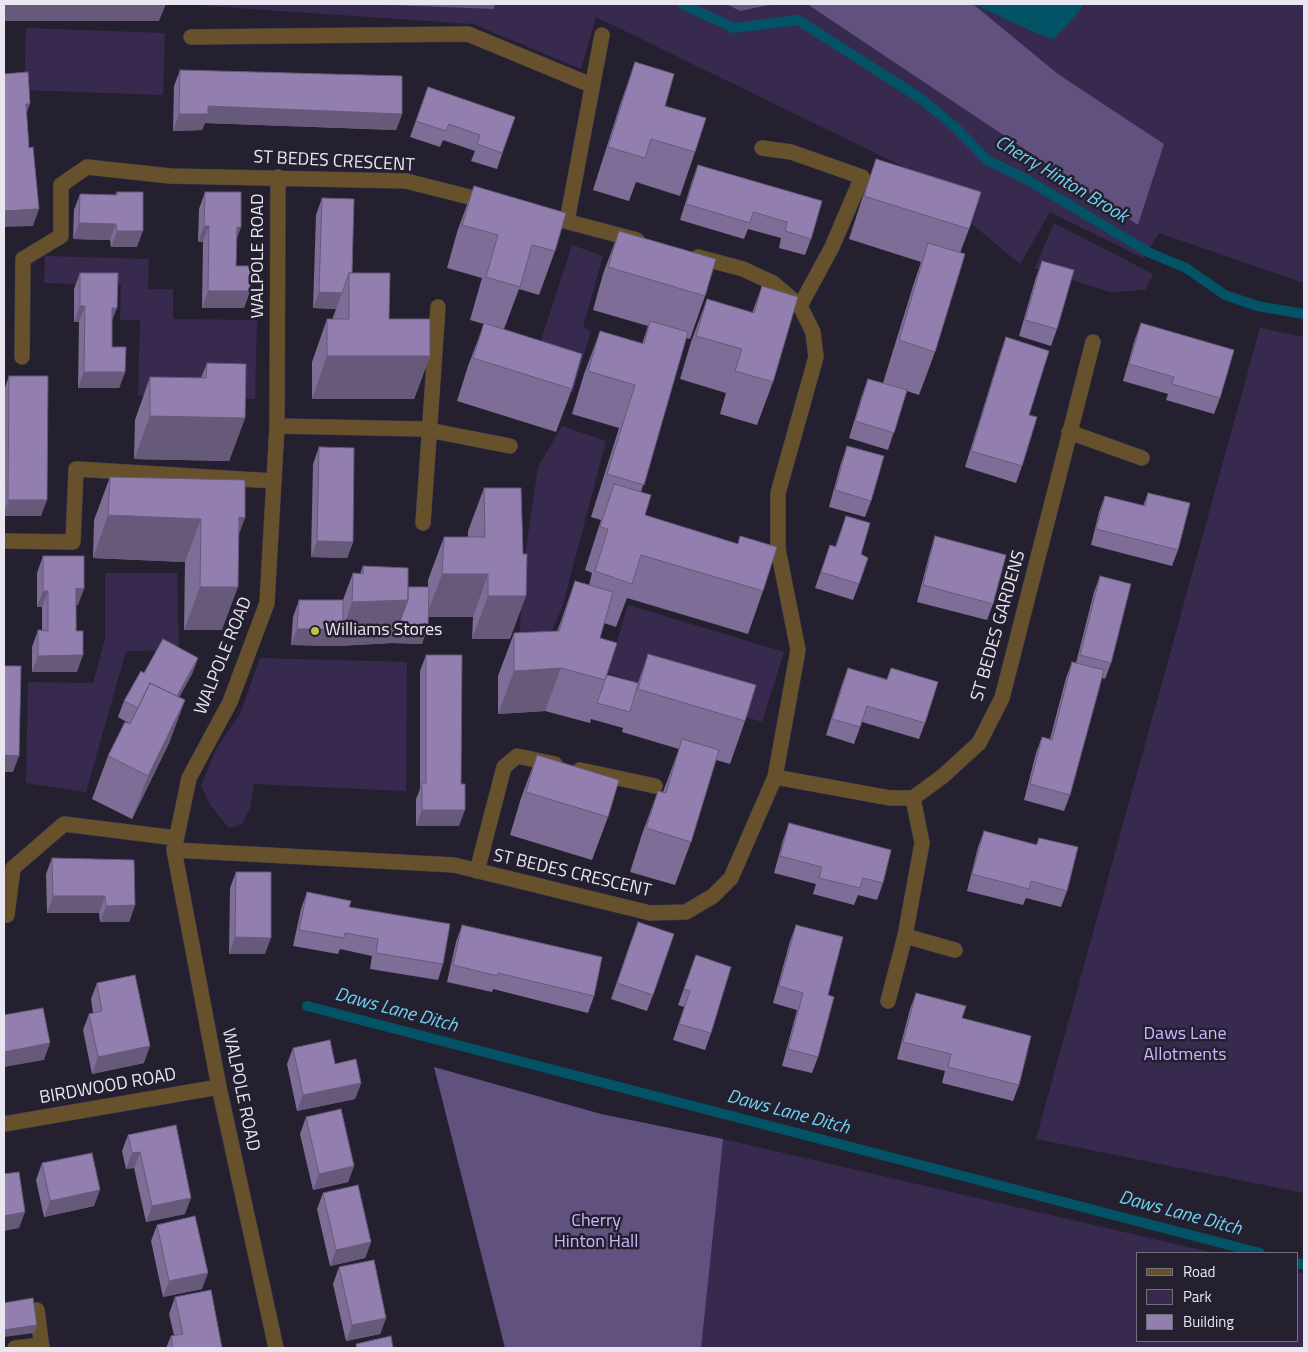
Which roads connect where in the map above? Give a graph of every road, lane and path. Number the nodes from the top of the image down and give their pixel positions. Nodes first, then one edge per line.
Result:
1 (602, 35) dead end
2 (191, 37) dead end
3 (591, 85) junction
4 (762, 148) dead end
5 (278, 177) junction
6 (501, 205) edge
7 (529, 212) edge
8 (567, 221) junction
9 (647, 243) edge
10 (686, 254) edge
11 (800, 306) junction
12 (438, 307) dead end
13 (1093, 342) dead end
14 (22, 357) dead end
15 (277, 426) junction
16 (430, 430) junction
17 (1069, 432) junction
18 (510, 446) dead end
19 (1142, 458) dead end
20 (274, 481) junction
21 (423, 523) dead end
22 (4, 541) edge
23 (774, 777) junction
24 (655, 786) dead end
25 (913, 798) junction
26 (175, 844) junction
27 (477, 870) junction
28 (6, 915) dead end
29 (905, 936) junction
30 (955, 950) dead end
31 (888, 1001) dead end
32 (219, 1087) junction
33 (4, 1124) edge
34 (37, 1310) edge
35 (41, 1346) edge
36 (16, 1348) edge
37 (276, 1348) edge

1 - 3 street
2 - 3 street
3 - 8 street
4 - 11 street
5 - 6 street, ST BEDES CRESCENT
5 - 14 street, ST BEDES CRESCENT
5 - 15 street, WALPOLE ROAD
7 - 8 street
8 - 9 street
10 - 11 street, ST BEDES CRESCENT
11 - 23 street, ST BEDES CRESCENT
12 - 16 street
13 - 17 street, ST BEDES GARDENS
15 - 16 street
15 - 20 street, WALPOLE ROAD
16 - 18 street
16 - 21 street
17 - 19 street
17 - 25 street, ST BEDES GARDENS
20 - 22 street
20 - 26 street, WALPOLE ROAD
23 - 25 street
23 - 27 street, ST BEDES CRESCENT
24 - 27 street
25 - 29 street
26 - 27 street, ST BEDES CRESCENT
26 - 28 street
26 - 32 street, WALPOLE ROAD
29 - 30 street
29 - 31 street
32 - 33 street, BIRDWOOD ROAD
32 - 37 street, WALPOLE ROAD
34 - 35 street
35 - 36 street

